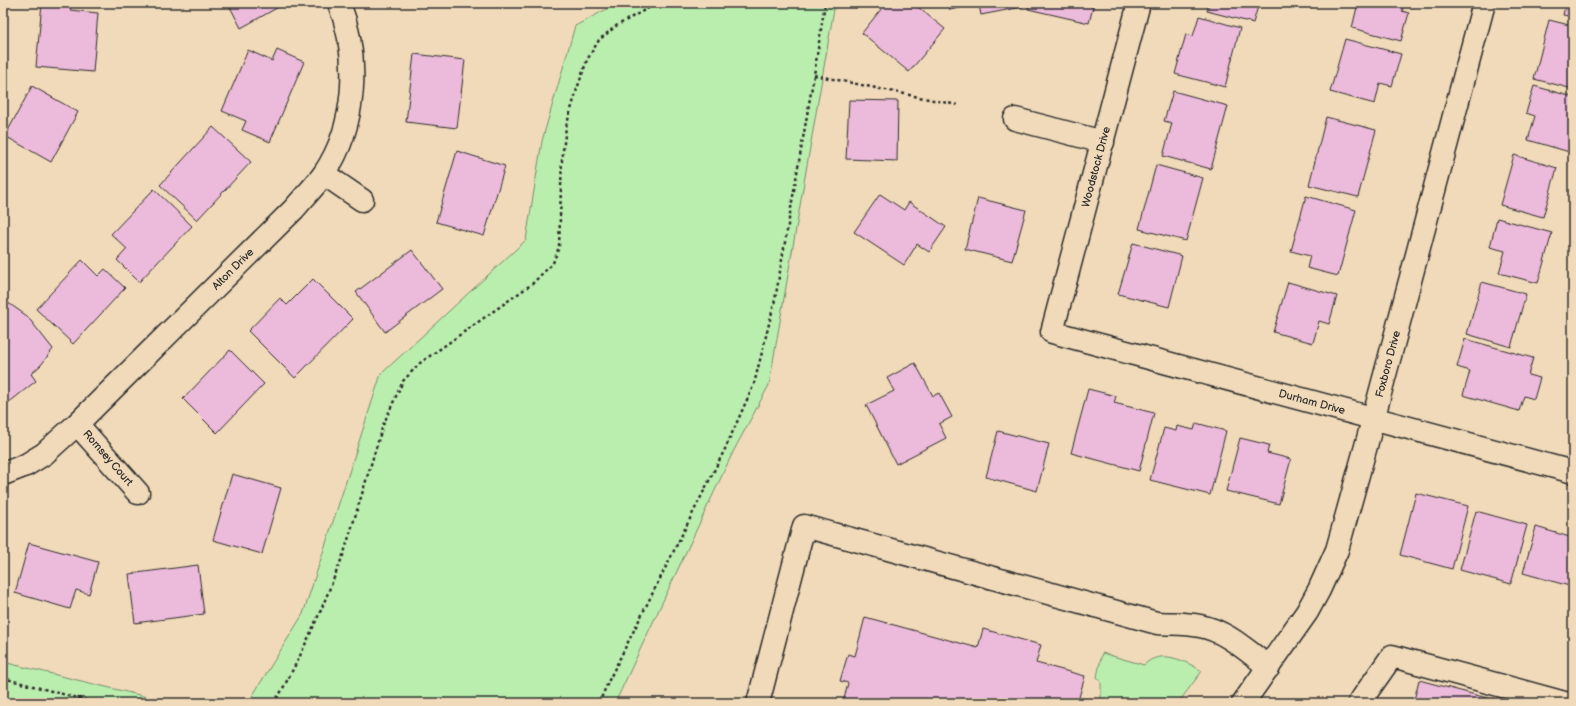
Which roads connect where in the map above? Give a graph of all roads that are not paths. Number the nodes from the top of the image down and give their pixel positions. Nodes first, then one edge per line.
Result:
1 (339, 3) edge
2 (1139, 3) edge
3 (1484, 3) edge
4 (1015, 119) dead end
5 (1103, 142) junction
6 (324, 174) junction
7 (362, 200) dead end
8 (1052, 332) joint
9 (1374, 418) junction
10 (78, 424) junction
11 (1573, 472) edge
12 (3, 474) edge
13 (138, 493) dead end
14 (1269, 667) junction
15 (758, 703) edge
16 (1243, 703) edge
17 (1359, 703) edge
18 (1565, 703) edge

1 - 6 street, Alton Drive
2 - 5 street, Woodstock Drive
3 - 9 street, Foxboro Drive
4 - 5 street
5 - 8 street, Woodstock Drive
6 - 7 street
6 - 10 street, Alton Drive
8 - 9 street, Durham Drive
9 - 11 street, Durham Drive
9 - 14 street, Foxboro Drive
10 - 12 street, Alton Drive
10 - 13 street, Romsey Court
14 - 15 street
14 - 16 street, Foxboro Drive
17 - 18 street

